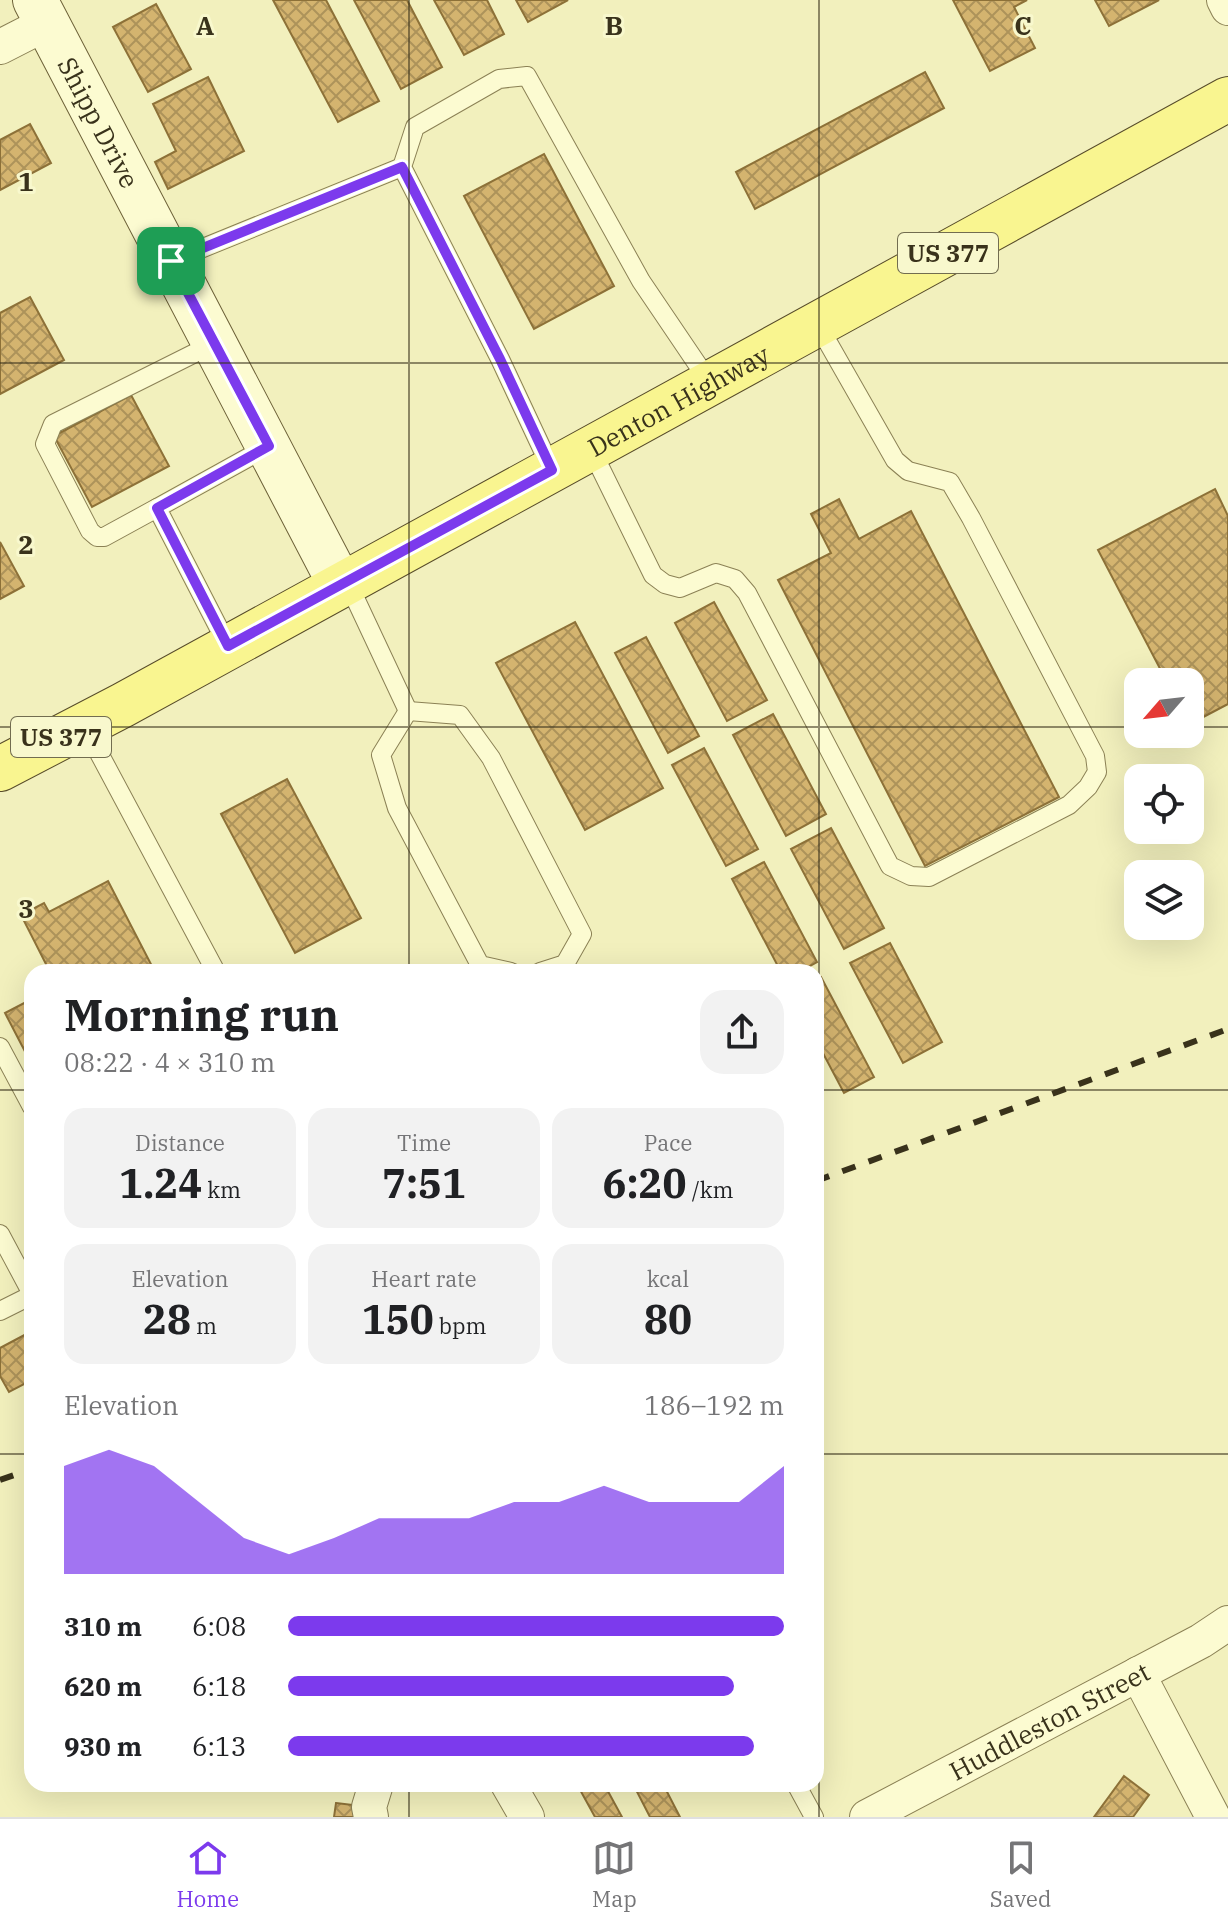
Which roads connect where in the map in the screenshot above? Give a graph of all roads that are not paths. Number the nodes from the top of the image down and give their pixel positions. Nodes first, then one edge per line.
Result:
1 (1224, 0) edge
2 (1228, 8) edge
3 (41, 12) edge
4 (0, 47) edge
5 (1228, 99) edge
6 (402, 167) junction
7 (171, 261) junction
8 (818, 325) junction
9 (215, 343) junction
10 (710, 383) junction
11 (269, 446) junction
12 (591, 449) junction
13 (552, 470) junction
14 (157, 508) junction
15 (344, 582) junction
16 (228, 646) junction
17 (408, 711) junction
18 (84, 725) junction
19 (0, 769) edge
20 (212, 964) edge
21 (479, 964) edge
22 (565, 964) edge
23 (0, 1047) edge
24 (24, 1092) edge
25 (0, 1234) edge
26 (24, 1280) edge
27 (24, 1299) edge
28 (0, 1311) edge
29 (1228, 1623) edge
30 (1138, 1674) junction
31 (374, 1792) edge
32 (513, 1792) edge
33 (800, 1792) edge
34 (371, 1817) edge
35 (527, 1817) edge
36 (814, 1817) edge
37 (867, 1817) edge
38 (1213, 1817) edge

1 - 2 street
3 - 4 street
3 - 7 street, Shipp Drive
5 - 8 main road, Denton Highway / US 377
6 - 7 lane
6 - 10 lane
6 - 13 lane
7 - 9 street, Shipp Drive
8 - 10 main road, Denton Highway / US 377
8 - 12 lane
9 - 11 street, Shipp Drive
9 - 14 lane
10 - 12 main road, Denton Highway / US 377
11 - 14 lane
11 - 15 street, Shipp Drive
12 - 13 main road, Denton Highway / US 377
13 - 15 main road, Denton Highway / US 377
14 - 16 lane
15 - 16 main road, Denton Highway / US 377
15 - 17 lane
16 - 18 main road, Denton Highway / US 377
17 - 21 lane
17 - 22 lane
18 - 19 main road, Denton Highway / US 377
18 - 20 lane
23 - 24 lane
25 - 26 lane
27 - 28 lane
29 - 30 street, Huddleston Street
30 - 37 street, Huddleston Street
30 - 38 street
31 - 34 street
32 - 35 street
33 - 36 lane

